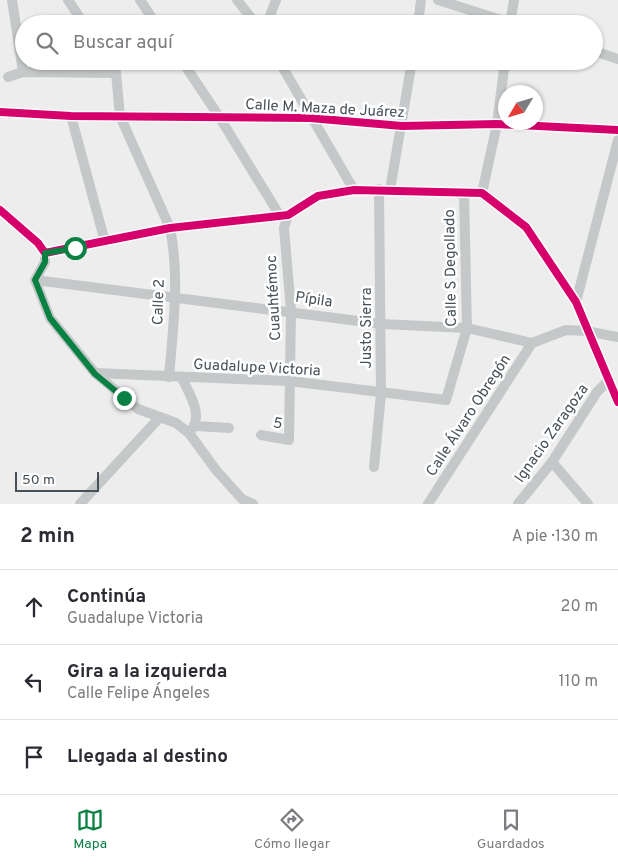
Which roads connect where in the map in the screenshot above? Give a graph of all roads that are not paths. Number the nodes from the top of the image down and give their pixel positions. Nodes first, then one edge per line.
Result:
1 (12, 0) edge
2 (68, 0) edge
3 (140, 0) edge
4 (237, 0) edge
5 (276, 0) edge
6 (421, 0) edge
7 (438, 0) edge
8 (514, 0) edge
9 (78, 15) edge
10 (150, 15) edge
11 (249, 15) edge
12 (270, 15) edge
13 (419, 15) edge
14 (486, 15) edge
15 (513, 15) edge
16 (15, 20) edge
17 (603, 54) edge
18 (618, 59) edge
19 (114, 70) edge
20 (188, 70) edge
21 (284, 70) edge
22 (411, 70) edge
23 (504, 70) edge
24 (23, 72) joint
25 (116, 73) junction
26 (8, 76) dead end
27 (0, 112) edge
28 (71, 116) junction
29 (120, 116) junction
30 (220, 118) junction
31 (310, 118) junction
32 (497, 124) junction
33 (402, 126) junction
34 (618, 130) edge
35 (618, 140) edge
36 (379, 189) junction
37 (354, 190) junction
38 (390, 190) junction
39 (464, 192) junction
40 (482, 193) junction
41 (0, 210) edge
42 (284, 216) junction
43 (170, 228) junction
44 (105, 242) junction
45 (45, 253) junction
46 (35, 280) junction
47 (176, 298) junction
48 (576, 302) junction
49 (291, 311) junction
50 (382, 324) junction
51 (467, 328) junction
52 (586, 331) junction
53 (618, 337) edge
54 (532, 343) junction
55 (95, 374) junction
56 (169, 377) junction
57 (182, 378) junction
58 (609, 380) junction
59 (289, 381) junction
60 (382, 394) junction
61 (446, 400) joint
62 (618, 402) edge
63 (160, 417) junction
64 (229, 428) dead end
65 (193, 429) junction
66 (261, 435) dead end
67 (289, 440) joint
68 (552, 462) junction
69 (374, 468) dead end
70 (80, 504) edge
71 (253, 504) edge
72 (428, 504) edge
73 (518, 504) edge
74 (588, 504) edge

1 - 16 street
2 - 9 street
3 - 10 street
4 - 11 street
5 - 12 street
6 - 13 street
7 - 14 street
8 - 15 street
17 - 18 street
19 - 25 street
20 - 30 street
21 - 31 street
22 - 33 street
23 - 32 street
24 - 25 street
24 - 26 street
25 - 29 street, Calle 2
27 - 28 street, Calle M. Maza de Juárez
28 - 29 street, Calle M. Maza de Juárez
28 - 44 street
29 - 30 street, Calle M. Maza de Juárez
29 - 43 street, Calle 2
30 - 31 street, Calle M. Maza de Juárez
30 - 42 street
31 - 33 street, Calle M. Maza de Juárez
31 - 37 street
32 - 33 street, Calle M. Maza de Juárez
32 - 34 street, Calle M. Maza de Juárez
32 - 40 street
33 - 38 street
35 - 48 street
36 - 37 street
36 - 38 street
36 - 50 street, Justo Sierra
37 - 42 street
38 - 39 street
39 - 40 street
39 - 51 street, Calle S Degollado
40 - 48 street
41 - 45 street
42 - 43 street
42 - 49 street, Cuauhtémoc
43 - 44 street
43 - 47 street, Calle 2
44 - 45 street
45 - 46 street
46 - 47 street, Pípila
46 - 55 street
47 - 49 street, Pípila
47 - 56 street, Calle 2
48 - 52 street
49 - 50 street, Pípila
49 - 59 street, Cuauhtémoc
50 - 51 street, Pípila
50 - 60 street, Justo Sierra
51 - 54 street, Pípila
51 - 61 street, Calle S Degollado
52 - 53 street
52 - 54 street
52 - 58 street
54 - 72 street, Calle Álvaro Obregón
55 - 56 street, Guadalupe Victoria
55 - 63 street
56 - 57 street, Guadalupe Victoria
57 - 59 street, Guadalupe Victoria
57 - 65 street
58 - 62 street
58 - 68 street, Ignacio Zaragoza
59 - 60 street, Guadalupe Victoria
59 - 67 street, Cuauhtémoc
60 - 61 street, Guadalupe Victoria
60 - 69 street, Justo Sierra
63 - 65 street
63 - 70 street
64 - 65 street
65 - 71 street
66 - 67 street, 5
68 - 73 street, Ignacio Zaragoza
68 - 74 street

